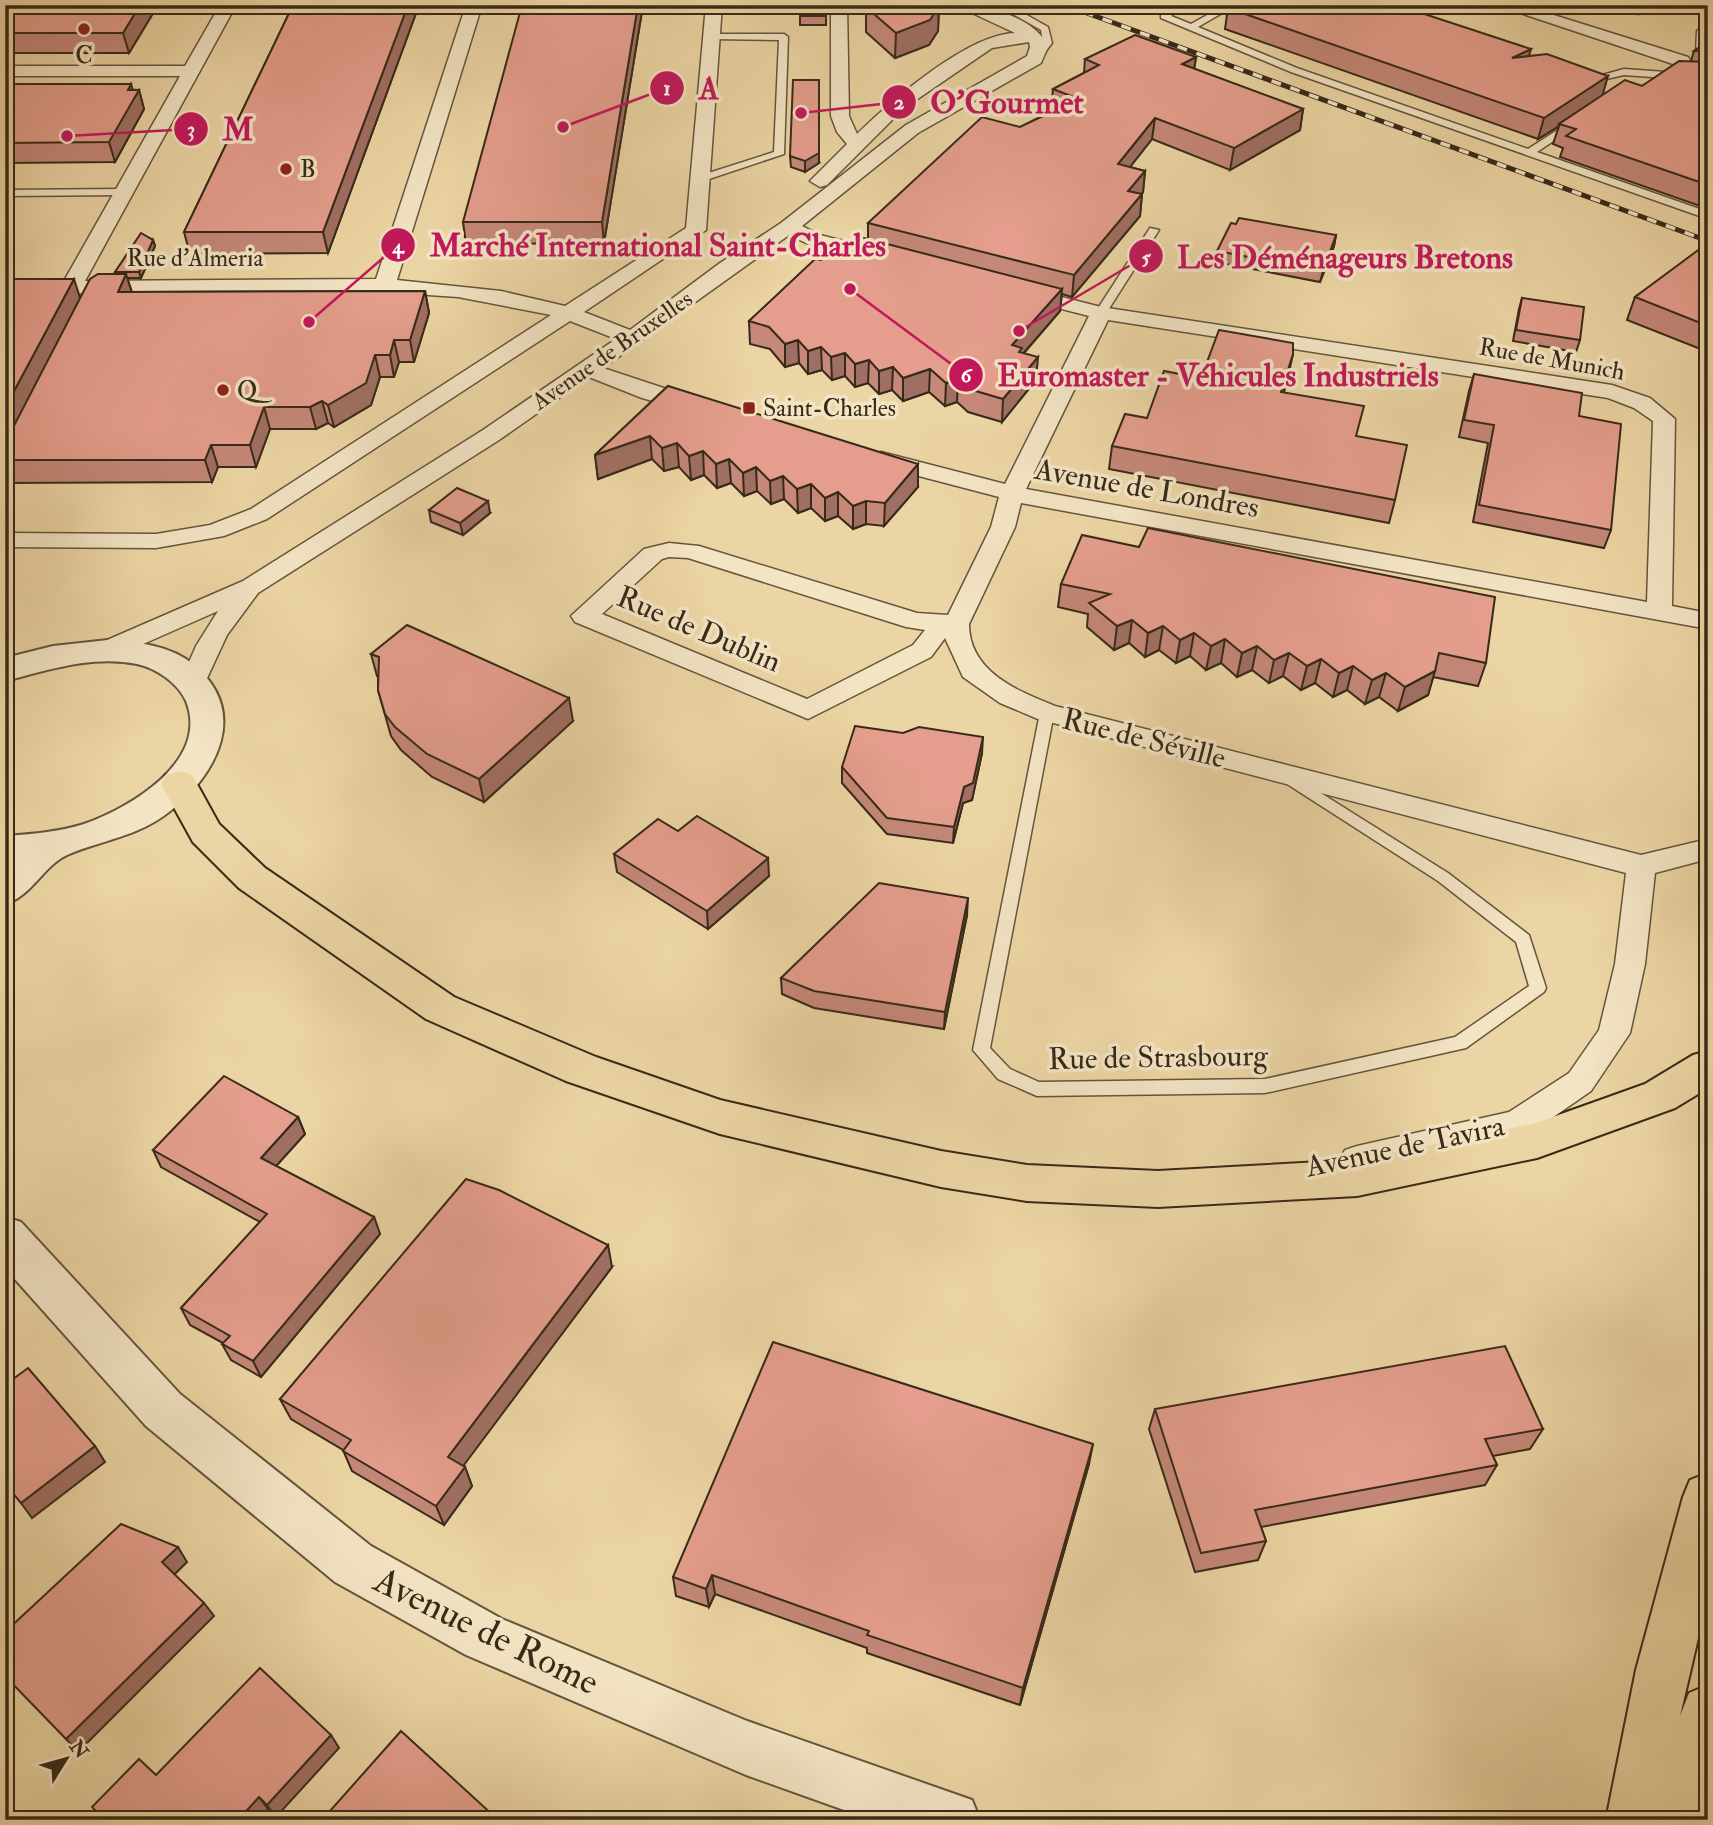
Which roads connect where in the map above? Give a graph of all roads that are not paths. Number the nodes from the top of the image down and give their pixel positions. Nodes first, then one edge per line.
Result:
1 (228, 5) edge
2 (474, 5) edge
3 (714, 5) edge
4 (839, 5) edge
5 (943, 5) edge
6 (963, 5) edge
7 (981, 5) edge
8 (1001, 5) edge
9 (1181, 5) edge
10 (1233, 5) edge
11 (1504, 5) edge
12 (1708, 24) edge
13 (1192, 27) junction
14 (712, 36) junction
15 (1035, 37) junction
16 (1035, 59) junction
17 (1682, 61) joint
18 (1708, 65) edge
19 (5, 71) edge
20 (193, 71) junction
21 (1575, 77) edge
22 (1708, 78) edge
23 (1587, 80) junction
24 (1605, 92) edge
25 (1578, 121) edge
26 (858, 145) junction
27 (1531, 152) junction
28 (700, 179) junction
29 (124, 192) junction
30 (5, 193) edge
31 (1708, 216) edge
32 (788, 227) junction
33 (1154, 230) dead end
34 (891, 259) edge
35 (727, 267) junction
36 (385, 284) junction
37 (72, 285) junction
38 (996, 286) edge
39 (5, 288) edge
40 (572, 313) junction
41 (1101, 313) junction
42 (632, 338) junction
43 (587, 369) junction
44 (715, 412) edge
45 (858, 452) edge
46 (1011, 495) junction
47 (5, 540) edge
48 (252, 586) junction
49 (1659, 612) junction
50 (1708, 621) edge
51 (950, 623) junction
52 (107, 650) junction
53 (5, 670) edge
54 (193, 682) junction
55 (1047, 713) junction
56 (1282, 774) junction
57 (179, 784) junction
58 (52, 846) junction
59 (5, 849) edge
60 (1708, 849) edge
61 (1642, 866) junction
62 (5, 890) edge
63 (1708, 1067) edge
64 (1158, 1189) junction
65 (5, 1236) edge
66 (1708, 1497) edge
67 (1708, 1712) edge
68 (1708, 1732) edge
69 (952, 1820) edge
70 (1634, 1820) edge
71 (1686, 1820) edge
72 (1697, 1820) edge

1 - 20 street
2 - 36 street
3 - 14 street
4 - 26 street
5 - 15 street
6 - 15 street
7 - 15 street
8 - 16 lane
9 - 13 lane
10 - 13 lane
11 - 17 street
12 - 18 lane
13 - 27 lane
14 - 28 street
14 - 28 lane
15 - 16 street
15 - 26 street
16 - 32 street, Avenue de Bruxelles
17 - 18 lane
19 - 20 street
20 - 29 street
21 - 23 lane
22 - 23 lane
23 - 24 lane
25 - 27 lane
26 - 35 street
27 - 31 lane
28 - 40 street
29 - 30 lane
29 - 37 street
32 - 34 street
32 - 35 street, Avenue de Bruxelles
33 - 41 lane
35 - 42 street, Avenue de Bruxelles
36 - 37 street, Rue d'Almeria
36 - 40 street, Rue d'Almeria
37 - 39 street, Rue d'Almeria
38 - 41 street, Rue de Munich
40 - 42 street, Rue d'Almeria
40 - 47 street
41 - 46 street
41 - 49 street, Rue de Munich
42 - 43 street, Avenue de Bruxelles
43 - 44 street
43 - 48 street, Avenue de Bruxelles
45 - 46 street, Avenue de Londres
46 - 49 street, Avenue de Londres
46 - 51 street
48 - 52 street, Avenue de Bruxelles
48 - 54 street, Avenue de Bruxelles
49 - 50 street, Avenue de Londres
51 - 51 street, Rue de Dublin
51 - 55 street, Rue de Séville
52 - 53 street
52 - 54 street
54 - 57 street
55 - 56 street, Rue de Séville
55 - 56 lane, Rue de Strasbourg
56 - 61 street, Rue de Séville
57 - 58 street
57 - 64 main road
58 - 59 street
58 - 62 street
60 - 61 street, Rue de Séville
61 - 64 street, Avenue de Tavira
63 - 64 main road
65 - 69 street, Avenue de Rome
66 - 70 main road
67 - 71 main road
68 - 72 main road

